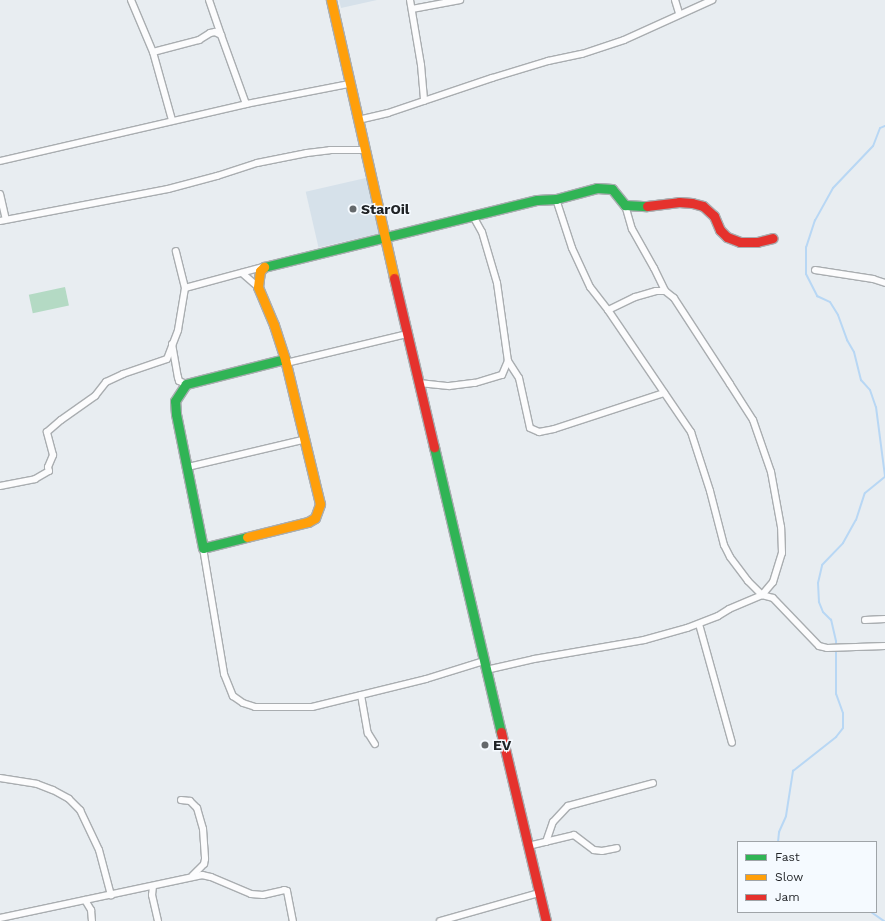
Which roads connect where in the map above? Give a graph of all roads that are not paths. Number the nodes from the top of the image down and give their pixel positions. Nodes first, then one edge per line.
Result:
1 (131, 0) edge
2 (209, 0) edge
3 (331, 0) edge
4 (410, 0) edge
5 (460, 0) edge
6 (676, 0) edge
7 (712, 0) edge
8 (412, 10) junction
9 (679, 14) junction
10 (221, 34) junction
11 (153, 52) junction
12 (349, 84) junction
13 (424, 101) junction
14 (246, 104) junction
15 (172, 120) junction
16 (358, 120) junction
17 (365, 150) junction
18 (0, 161) edge
19 (0, 194) edge
20 (556, 199) junction
21 (626, 205) junction
22 (473, 216) junction
23 (3, 220) edge
24 (386, 236) junction
25 (773, 238) dead end
26 (176, 251) dead end
27 (263, 267) junction
28 (815, 270) dead end
29 (242, 273) junction
30 (885, 283) edge
31 (258, 287) junction
32 (185, 288) junction
33 (665, 291) junction
34 (608, 310) junction
35 (407, 334) junction
36 (172, 344) junction
37 (286, 361) junction
38 (508, 361) junction
39 (419, 383) junction
40 (186, 384) junction
41 (664, 394) junction
42 (306, 439) junction
43 (188, 467) junction
44 (0, 486) edge
45 (204, 548) junction
46 (762, 595) junction
47 (885, 618) edge
48 (864, 620) dead end
49 (699, 624) junction
50 (885, 646) edge
51 (485, 665) junction
52 (361, 695) junction
53 (732, 743) dead end
54 (375, 744) dead end
55 (0, 778) edge
56 (653, 783) dead end
57 (181, 800) dead end
58 (546, 842) junction
59 (528, 846) junction
60 (617, 848) dead end
61 (192, 876) junction
62 (153, 886) junction
63 (539, 893) junction
64 (111, 894) junction
65 (85, 900) junction
66 (0, 918) edge
67 (92, 921) edge
68 (158, 921) edge
69 (293, 921) edge
70 (440, 921) edge
71 (546, 921) edge

1 - 11 street
2 - 10 street
3 - 12 street
4 - 8 street
5 - 8 street
6 - 9 street
7 - 9 street
8 - 13 street
9 - 13 street
10 - 11 street
10 - 14 street
11 - 15 street
12 - 14 street
12 - 16 street
13 - 16 street
14 - 15 street
15 - 18 street
16 - 17 street
17 - 23 street
17 - 24 street
19 - 23 street
20 - 21 street
20 - 22 street
20 - 34 street
21 - 25 street
21 - 33 street
22 - 24 street
22 - 38 street
24 - 27 street
24 - 35 street
26 - 32 street
27 - 29 street
27 - 31 street
28 - 30 street
29 - 31 street
29 - 32 street
31 - 37 street
32 - 36 street
33 - 34 street
33 - 46 street
34 - 41 street
35 - 37 street
35 - 39 street
36 - 40 street
36 - 44 street
37 - 40 street
37 - 42 street
38 - 39 street
38 - 41 street
39 - 51 street
40 - 43 street
41 - 46 street
42 - 43 street
42 - 45 street
43 - 45 street
45 - 52 street
46 - 49 street
46 - 50 street
47 - 48 street
49 - 51 street
49 - 53 street
51 - 52 street
51 - 59 street
52 - 54 street
55 - 64 street
56 - 58 street
57 - 61 street
58 - 59 street
58 - 60 street
59 - 63 street
61 - 62 street
61 - 69 street
62 - 64 street
62 - 68 street
63 - 70 street
63 - 71 street
64 - 65 street
65 - 66 street
65 - 67 street

